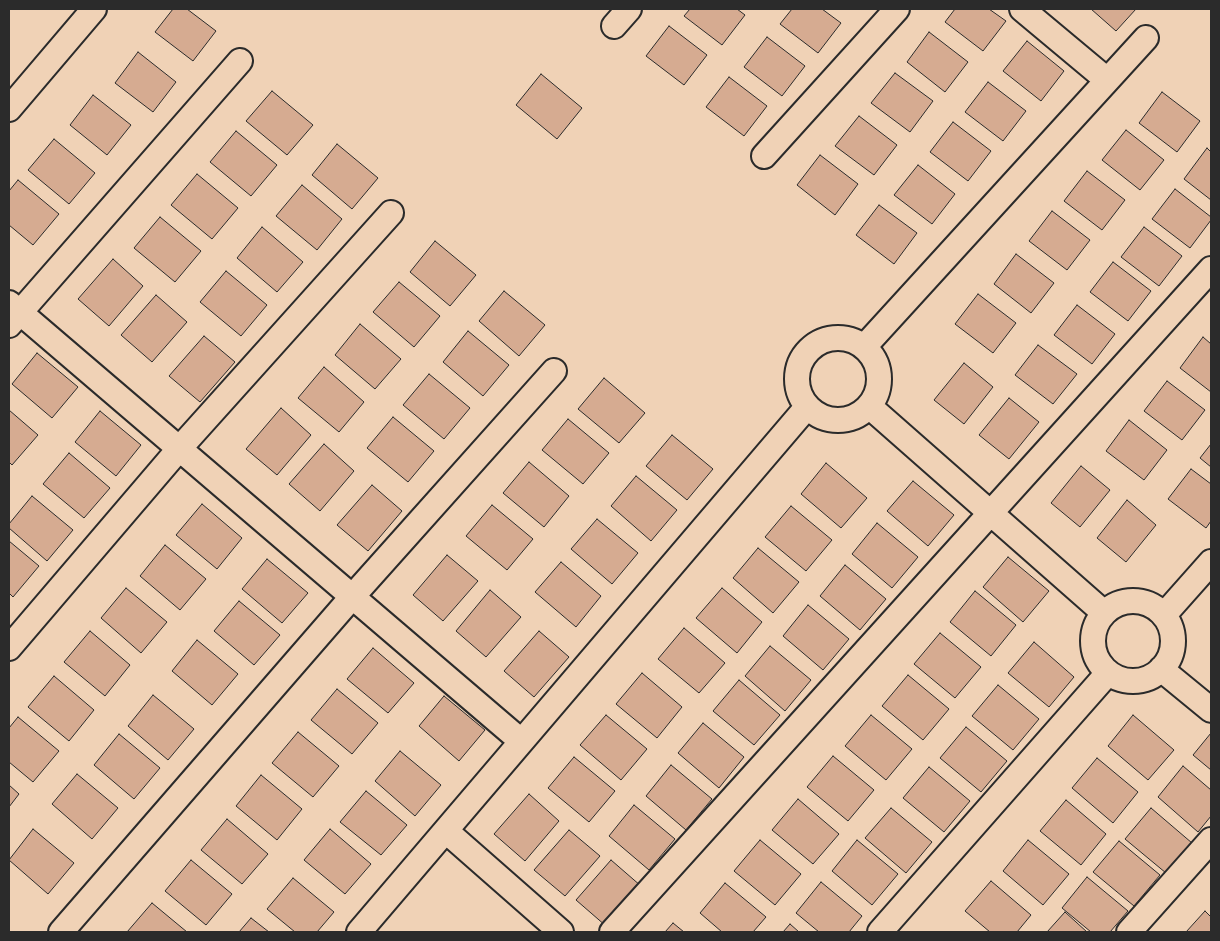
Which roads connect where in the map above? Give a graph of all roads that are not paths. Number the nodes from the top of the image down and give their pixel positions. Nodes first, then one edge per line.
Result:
1 (94, 9) edge
2 (897, 9) edge
3 (1022, 9) edge
4 (1146, 38) dead end
5 (240, 61) dead end
6 (1107, 80) junction
7 (9, 109) edge
8 (764, 156) dead end
9 (391, 213) dead end
10 (1211, 269) edge
11 (13, 314) edge
12 (864, 347) junction
13 (554, 371) dead end
14 (870, 406) junction
15 (807, 407) junction
16 (179, 448) junction
17 (990, 514) junction
18 (1211, 562) edge
19 (352, 597) junction
20 (1103, 612) junction
21 (1164, 615) junction
22 (9, 648) edge
23 (1161, 669) junction
24 (1108, 673) junction
25 (1211, 710) edge
26 (521, 741) junction
27 (446, 831) junction
28 (1211, 840) edge
29 (61, 932) edge
30 (359, 932) edge
31 (561, 932) edge
32 (612, 932) edge
33 (880, 932) edge
34 (1129, 932) edge

1 - 7 street
2 - 8 street
3 - 6 street
4 - 6 street
5 - 11 street
6 - 12 street
9 - 16 street
10 - 17 street
11 - 16 street
12 - 14 street
12 - 15 street
13 - 19 street
14 - 15 street
14 - 17 street
15 - 26 street
16 - 19 street
16 - 22 street
17 - 20 street
17 - 32 street
18 - 21 street
19 - 26 street
19 - 29 street
20 - 21 street
20 - 24 street
21 - 23 street
23 - 24 street
23 - 25 street
24 - 33 street
26 - 27 street
27 - 30 street
27 - 31 street
28 - 34 street

